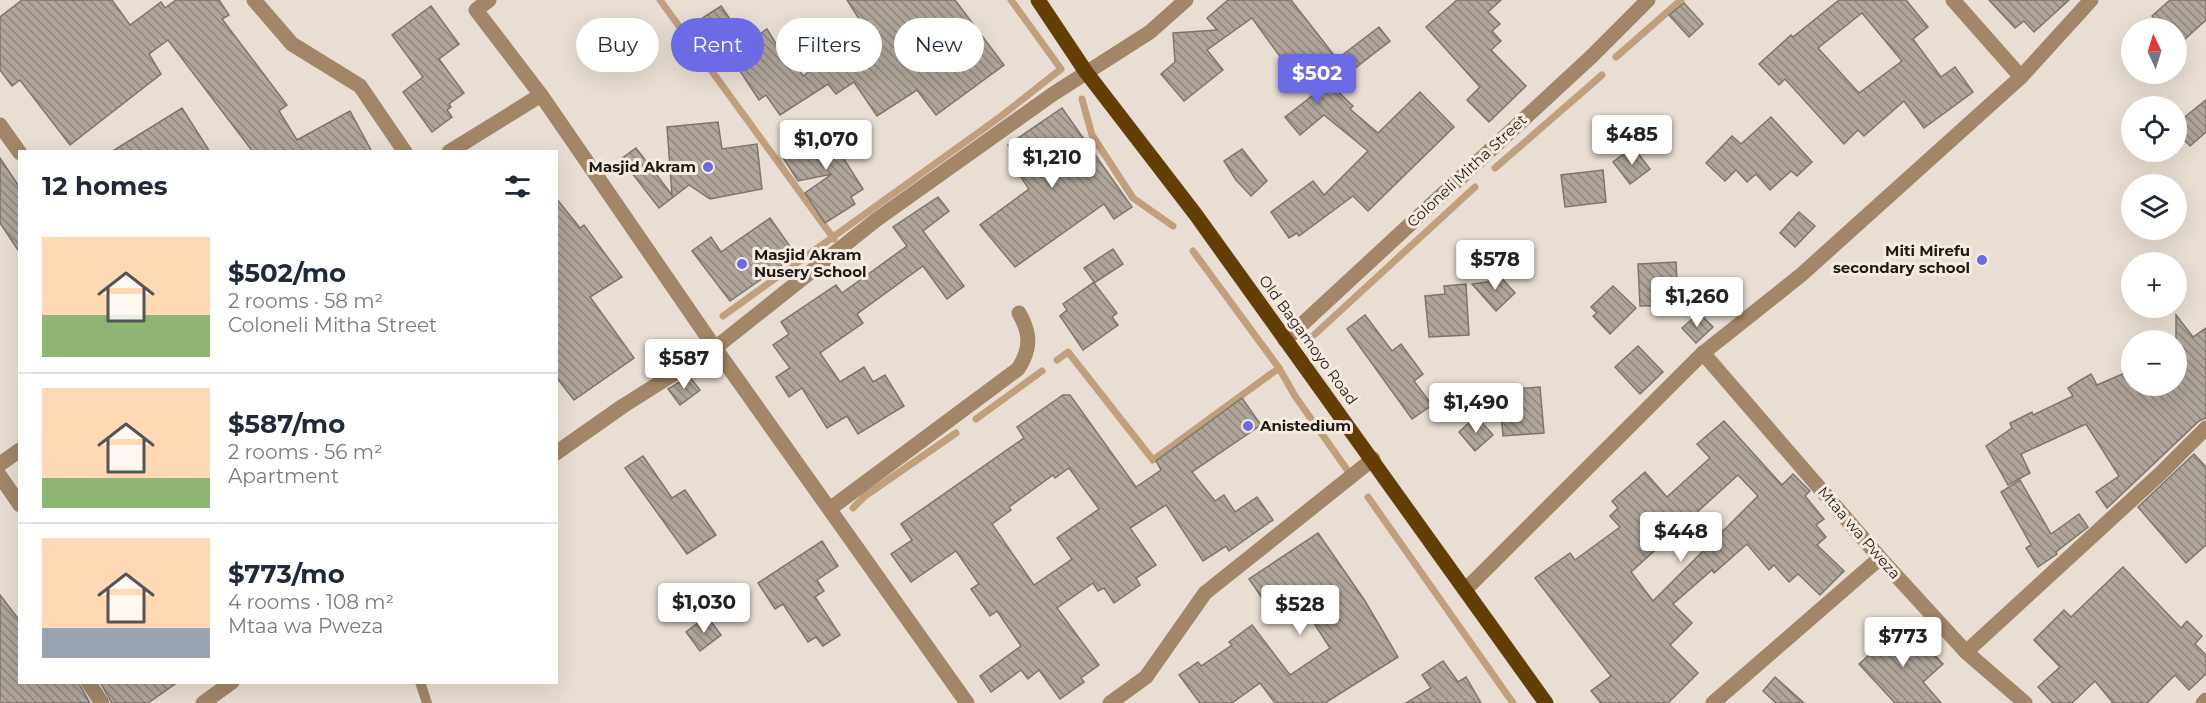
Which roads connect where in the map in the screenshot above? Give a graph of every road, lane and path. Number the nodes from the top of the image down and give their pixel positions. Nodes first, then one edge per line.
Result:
1 (254, 0) edge
2 (489, 0) edge
3 (1038, 0) edge
4 (1186, 0) edge
5 (1648, 0) edge
6 (1953, 0) edge
7 (2091, 0) edge
8 (1086, 72) junction
9 (2020, 77) junction
10 (541, 95) junction
11 (0, 125) edge
12 (18, 150) edge
13 (404, 150) edge
14 (452, 150) edge
15 (1019, 313) dead end
16 (1285, 340) junction
17 (715, 348) junction
18 (1703, 353) junction
19 (2206, 428) edge
20 (18, 451) edge
21 (558, 452) edge
22 (1373, 459) junction
23 (0, 464) edge
24 (0, 476) edge
25 (18, 502) edge
26 (831, 508) junction
27 (1880, 558) junction
28 (1465, 590) junction
29 (1966, 652) junction
30 (89, 684) edge
31 (229, 684) edge
32 (421, 684) edge
33 (2206, 700) edge
34 (102, 703) edge
35 (204, 703) edge
36 (427, 703) edge
37 (967, 703) edge
38 (1110, 703) edge
39 (1546, 703) edge
40 (1713, 703) edge
41 (2025, 703) edge
42 (2203, 703) edge

1 - 13 street
2 - 10 street
3 - 8 main road, Old Bagamoyo Road
4 - 8 street
5 - 16 street, Coloneli Mitha Street
6 - 9 street
7 - 9 street
8 - 16 main road, Old Bagamoyo Road
8 - 17 street
9 - 18 street
10 - 14 street
10 - 17 street
11 - 12 street
15 - 26 street
16 - 22 main road, Old Bagamoyo Road
17 - 21 street
17 - 26 street
18 - 27 street, Mtaa wa Pweza
18 - 28 street
19 - 29 street
20 - 23 street
22 - 28 main road, Old Bagamoyo Road
22 - 38 street
24 - 25 street
26 - 37 street
27 - 29 street, Mtaa wa Pweza
27 - 40 street
28 - 39 main road, Old Bagamoyo Road
29 - 41 street, Mtaa wa Pweza
30 - 34 street
31 - 35 street
32 - 36 lane
33 - 42 street

